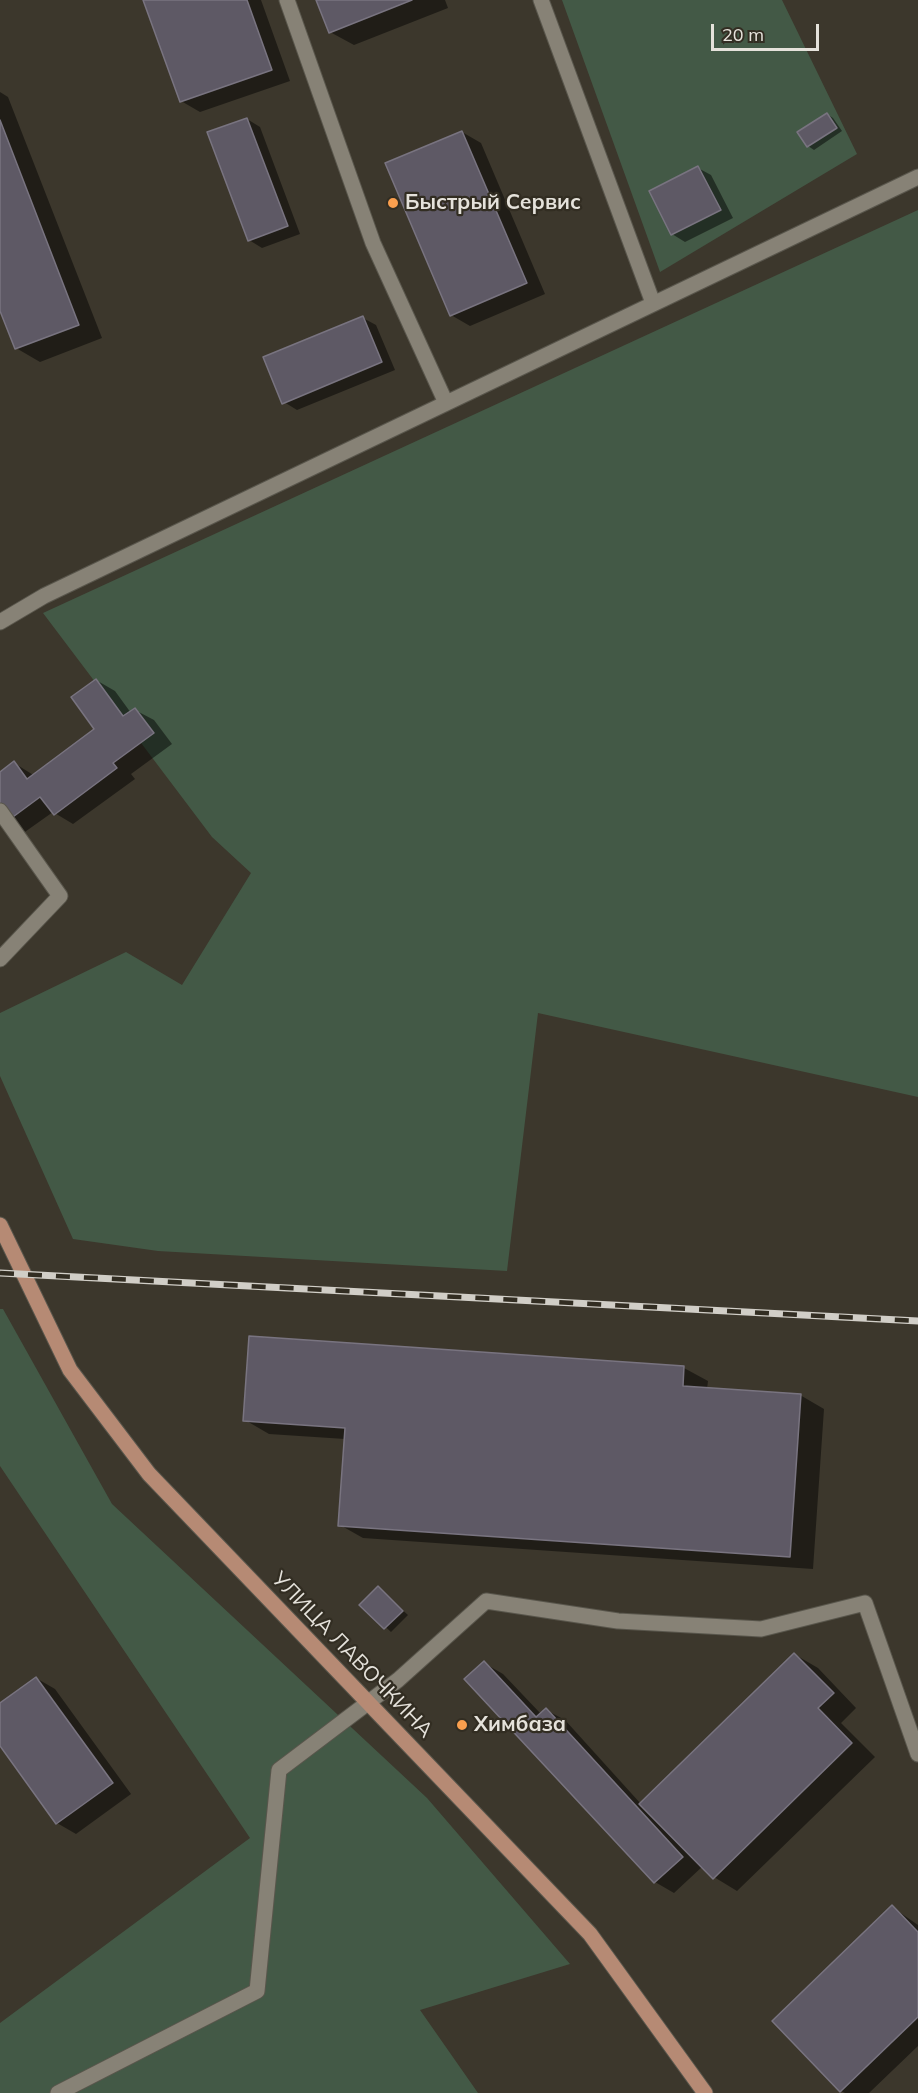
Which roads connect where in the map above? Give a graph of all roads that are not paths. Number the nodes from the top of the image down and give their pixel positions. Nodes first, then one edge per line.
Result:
1 (287, 0) edge
2 (541, 0) edge
3 (918, 177) edge
4 (653, 303) junction
5 (446, 403) junction
6 (0, 622) edge
7 (0, 811) edge
8 (0, 959) edge
9 (0, 1225) edge
10 (367, 1701) junction
11 (918, 1754) edge
12 (57, 2093) edge
13 (705, 2093) edge

1 - 5 street
2 - 4 street
3 - 4 street
4 - 5 street
5 - 6 street
7 - 8 street
9 - 10 main road, УЛИЦА ЛАВОЧКИНА
10 - 11 street
10 - 12 street
10 - 13 main road, УЛИЦА ЛАВОЧКИНА

